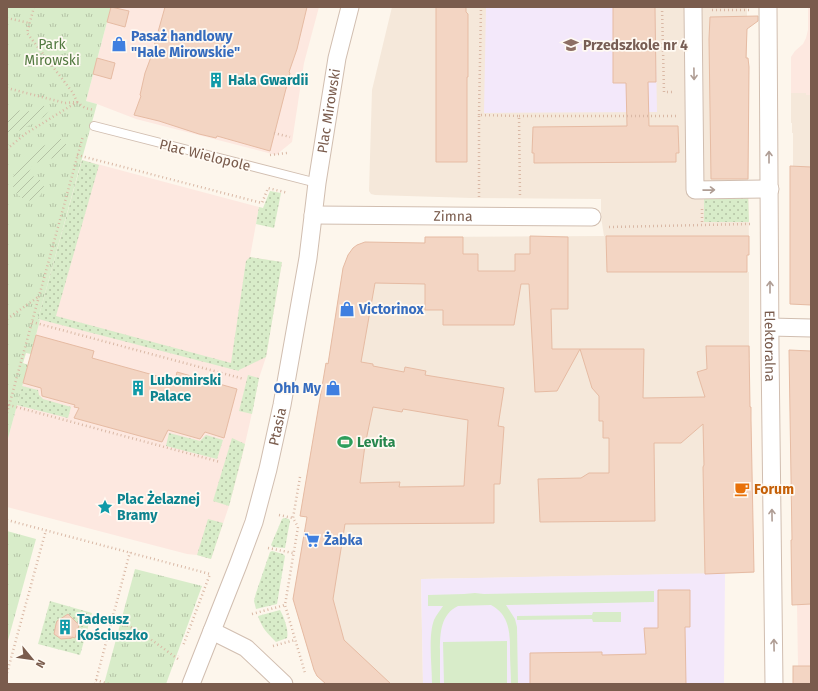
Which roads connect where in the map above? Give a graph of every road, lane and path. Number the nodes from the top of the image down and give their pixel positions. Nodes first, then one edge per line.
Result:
1 (34, 7) edge
2 (350, 7) edge
3 (481, 7) edge
4 (662, 7) edge
5 (760, 8) edge
6 (693, 9) edge
7 (7, 18) edge
8 (29, 24) junction
9 (289, 78) dead end
10 (298, 80) dead end
11 (694, 92) junction
12 (479, 115) junction
13 (519, 116) junction
14 (695, 117) junction
15 (94, 126) dead end
16 (84, 132) dead end
17 (274, 133) dead end
18 (290, 137) dead end
19 (7, 149) edge
20 (77, 155) junction
21 (317, 183) junction
22 (770, 189) junction
23 (288, 193) dead end
24 (479, 202) dead end
25 (520, 202) dead end
26 (313, 215) junction
27 (592, 217) dead end
28 (754, 224) dead end
29 (608, 227) dead end
30 (38, 297) junction
31 (7, 319) edge
32 (32, 322) junction
33 (770, 327) junction
34 (811, 328) edge
35 (244, 379) dead end
36 (7, 401) edge
37 (9, 405) junction
38 (7, 413) edge
39 (220, 462) dead end
40 (300, 477) dead end
41 (279, 515) dead end
42 (293, 518) junction
43 (7, 520) edge
44 (46, 530) junction
45 (268, 548) dead end
46 (130, 552) junction
47 (294, 554) junction
48 (285, 605) junction
49 (252, 614) dead end
50 (113, 618) junction
51 (212, 631) junction
52 (295, 640) junction
53 (273, 646) dead end
54 (7, 655) edge
55 (11, 656) junction
56 (7, 672) edge
57 (305, 673) dead end
58 (96, 680) junction
59 (95, 684) edge
60 (109, 684) edge
61 (191, 684) edge
62 (284, 684) edge
63 (774, 684) edge

1 - 8 path
2 - 21 street, Plac Mirowski
3 - 12 path
4 - 11 path
5 - 6 path
22 -> 5 street, Elektoralna
6 -> 11 street
7 - 8 path
8 - 19 path
9 - 10 path
11 - 14 street
12 - 13 path
12 - 24 path
13 - 14 path
13 - 25 path
14 -> 22 street
15 - 21 lane, Plac Wielopole
16 - 20 path
17 - 18 path
20 - 23 path
20 - 30 path
21 - 26 street, Plac Mirowski
33 -> 22 street, Elektoralna
26 - 27 street, Zimna
26 - 51 street, Ptasia
28 - 29 path
30 - 31 path
30 - 32 path
32 - 35 path
32 - 37 path
33 - 34 street
63 -> 33 street, Elektoralna
36 - 37 path
37 - 38 path
37 - 39 path
40 - 42 path
41 - 42 path
42 - 47 path
43 - 44 path
44 - 46 path
44 - 55 path
45 - 47 path
46 - 50 path
46 - 50 path
47 - 48 path
48 - 49 path
48 - 52 path
50 - 58 path
51 - 61 street
51 - 62 street
52 - 53 path
52 - 57 path
54 - 55 path
55 - 56 path
58 - 59 path
58 - 60 path

